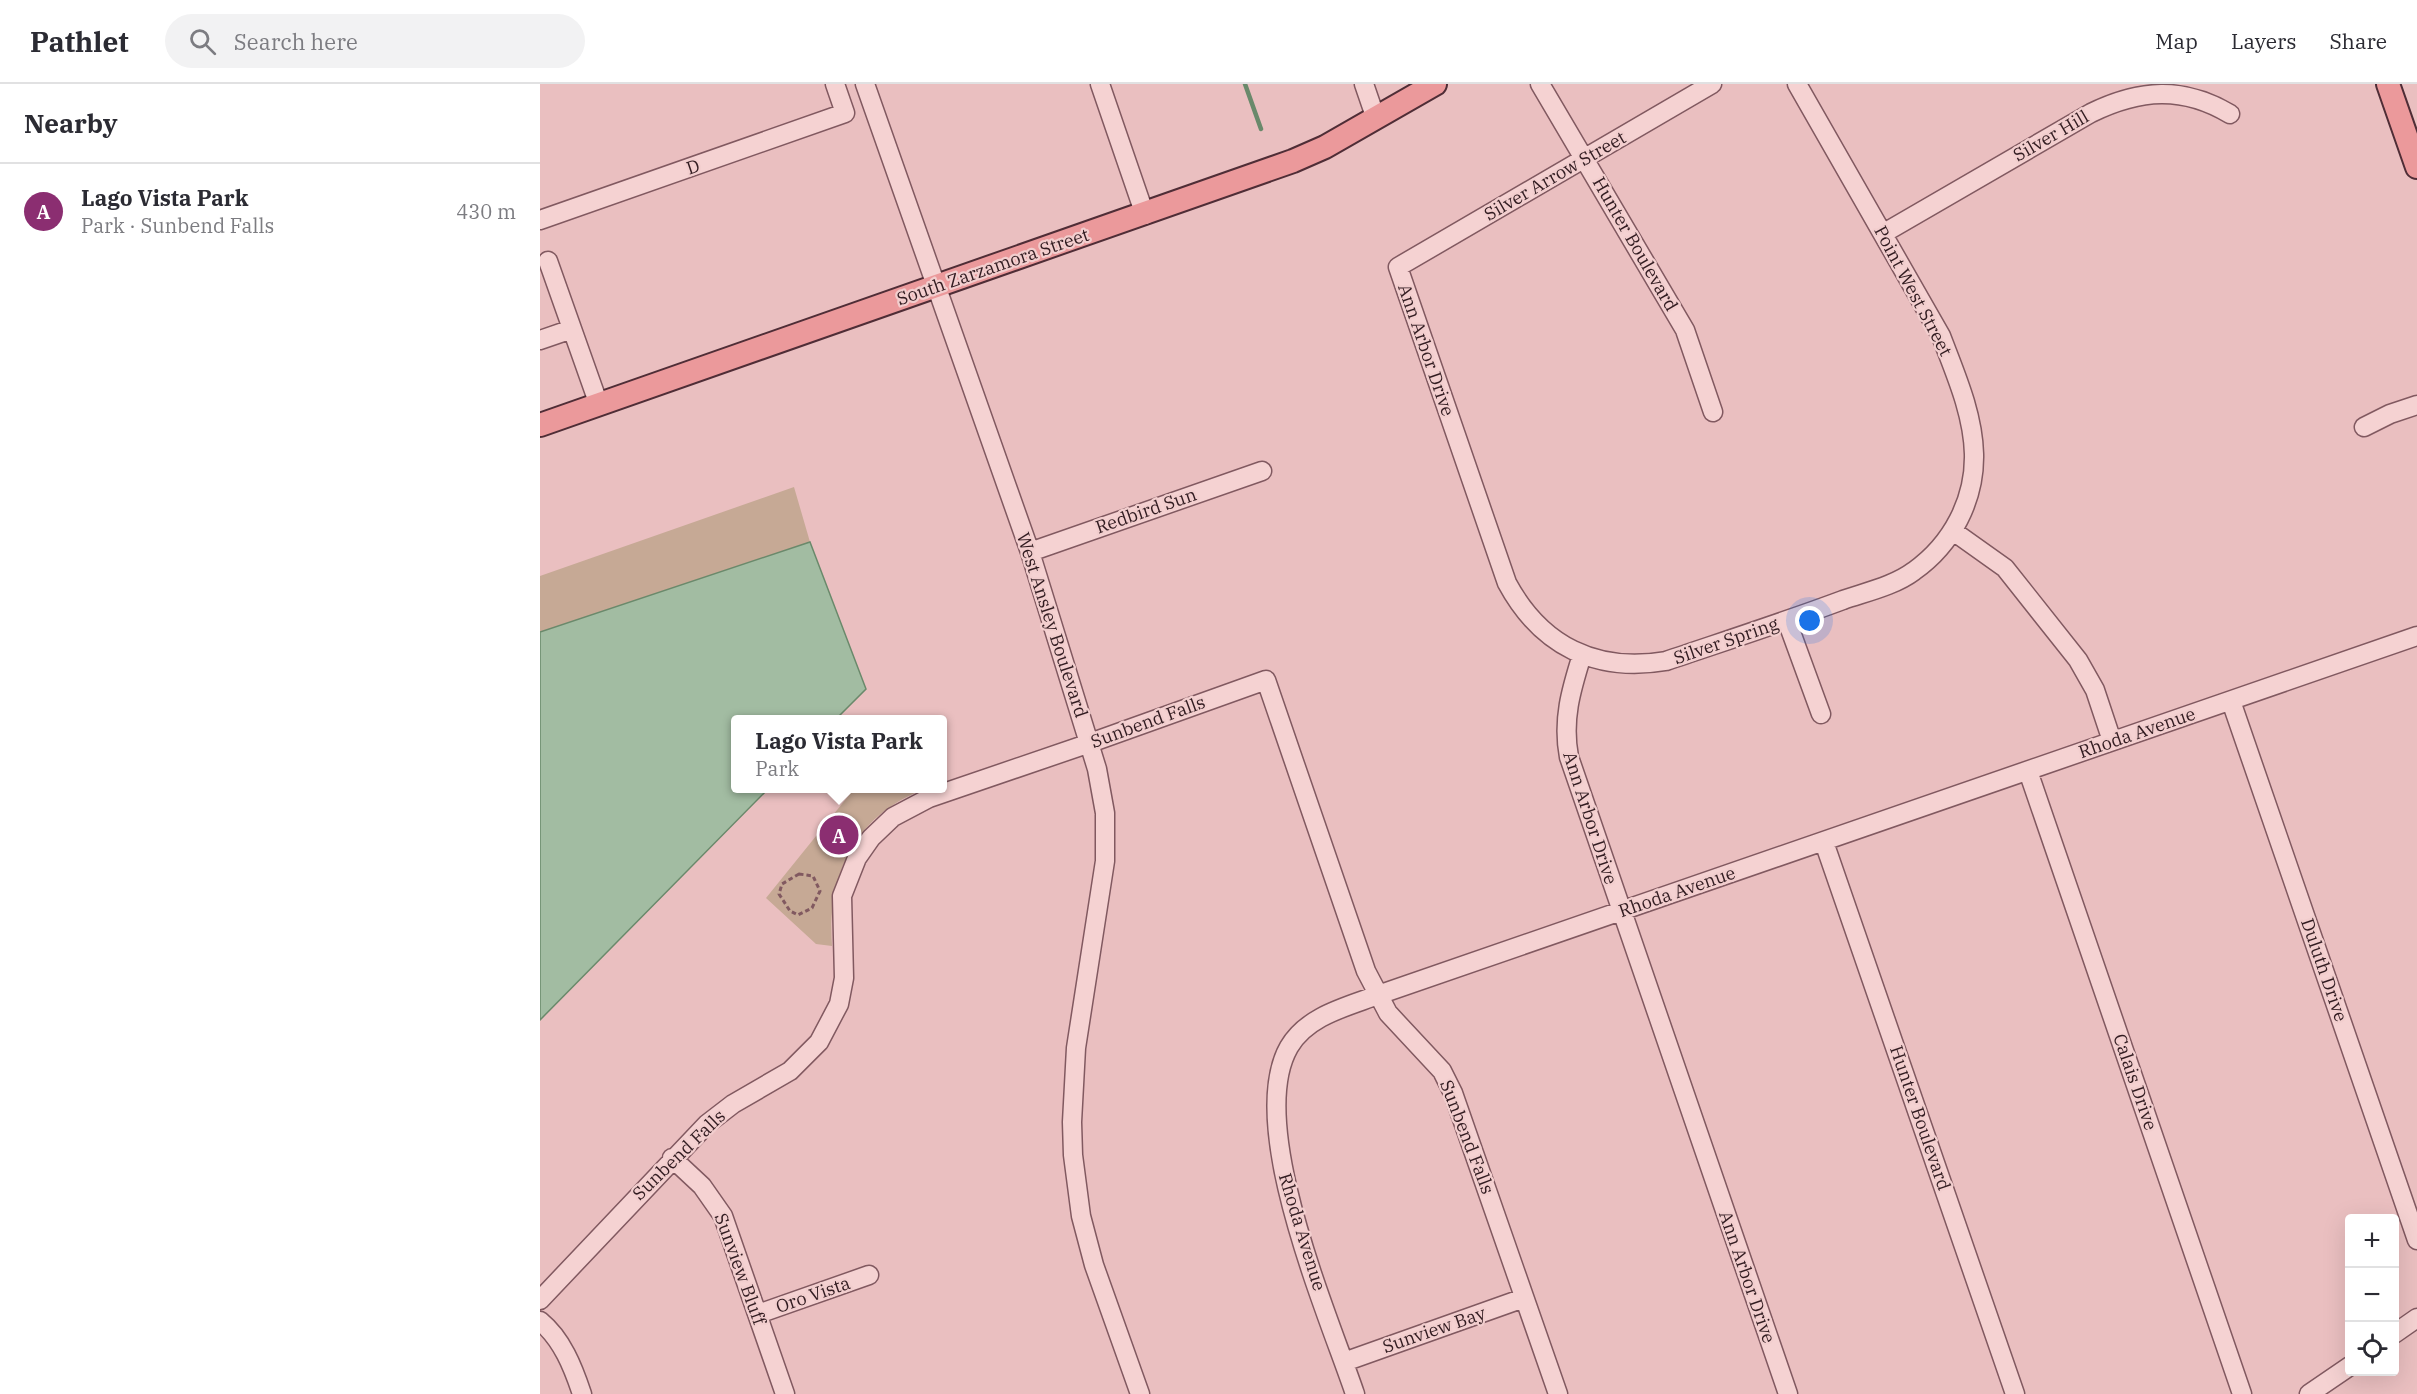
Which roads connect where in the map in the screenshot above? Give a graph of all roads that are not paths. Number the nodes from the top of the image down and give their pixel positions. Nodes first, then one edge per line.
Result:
1 (835, 84) edge
2 (865, 84) edge
3 (1100, 84) edge
4 (1364, 84) edge
5 (1435, 84) edge
6 (1540, 84) edge
7 (1712, 84) edge
8 (1797, 84) edge
9 (2388, 84) edge
10 (2230, 114) dead end
11 (1376, 119) junction
12 (1584, 158) junction
13 (2417, 167) edge
14 (1145, 214) junction
15 (540, 220) edge
16 (1884, 233) junction
17 (548, 261) dead end
18 (1398, 267) joint
19 (935, 287) junction
20 (572, 329) junction
21 (540, 340) edge
22 (599, 405) junction
23 (2417, 405) edge
24 (1713, 412) dead end
25 (540, 425) edge
26 (2364, 426) dead end
27 (1262, 471) dead end
28 (1953, 531) junction
29 (1030, 552) junction
30 (1787, 621) junction
31 (2417, 636) edge
32 (1582, 655) junction
33 (2230, 701) junction
34 (1821, 714) dead end
35 (2112, 741) junction
36 (1090, 743) junction
37 (2028, 771) junction
38 (947, 792) edge
39 (944, 793) edge
40 (1824, 842) junction
41 (1620, 912) junction
42 (1378, 995) junction
43 (672, 1158) junction
44 (2417, 1240) edge
45 (869, 1275) dead end
46 (1524, 1298) junction
47 (540, 1300) edge
48 (758, 1314) junction
49 (2417, 1318) edge
50 (540, 1321) edge
51 (2399, 1331) edge
52 (1344, 1362) junction
53 (2345, 1369) edge
54 (1136, 1393) edge
55 (582, 1394) edge
56 (785, 1394) edge
57 (1355, 1394) edge
58 (1558, 1394) edge
59 (1788, 1394) edge
60 (2015, 1394) edge
61 (2242, 1394) edge
62 (2309, 1394) edge

1 - 15 street, D
2 - 19 street, West Ansley Boulevard
3 - 14 street
4 - 11 street
5 - 11 main road, South Zarzamora Street
6 - 12 street, Hunter Boulevard
7 - 12 street, Silver Arrow Street
8 - 16 street, Point West Street
9 - 13 main road
10 - 16 street, Silver Hill
11 - 14 main road, South Zarzamora Street
12 - 18 street, Silver Arrow Street
12 - 24 street, Hunter Boulevard
14 - 19 main road, South Zarzamora Street
16 - 28 street, Point West Street
17 - 20 street
18 - 32 street, Ann Arbor Drive
19 - 22 main road, South Zarzamora Street
19 - 29 street, West Ansley Boulevard
20 - 21 street
20 - 22 street
22 - 25 main road, South Zarzamora Street
23 - 26 street
27 - 29 street, Redbird Sun
28 - 30 street, Silver Spring
28 - 35 street
29 - 36 street, West Ansley Boulevard
30 - 32 street, Silver Spring
30 - 34 street
31 - 33 street, Rhoda Avenue
32 - 41 street, Ann Arbor Drive
33 - 35 street, Rhoda Avenue
33 - 44 street, Duluth Drive
35 - 37 street, Rhoda Avenue
36 - 38 street, Sunbend Falls
36 - 42 street, Sunbend Falls
36 - 54 street, West Ansley Boulevard
37 - 40 street, Rhoda Avenue
37 - 61 street, Calais Drive
39 - 43 street, Sunbend Falls
40 - 41 street, Rhoda Avenue
40 - 60 street, Hunter Boulevard
41 - 42 street, Rhoda Avenue
41 - 59 street, Ann Arbor Drive
42 - 46 street, Sunbend Falls
42 - 52 street, Rhoda Avenue
43 - 47 street, Sunbend Falls
43 - 48 street, Sunview Bluff
45 - 48 street, Oro Vista
46 - 52 street, Sunview Bay
46 - 58 street, Sunbend Falls
48 - 56 street, Sunview Bluff
49 - 51 street
50 - 55 street
52 - 57 street, Rhoda Avenue
53 - 62 street

